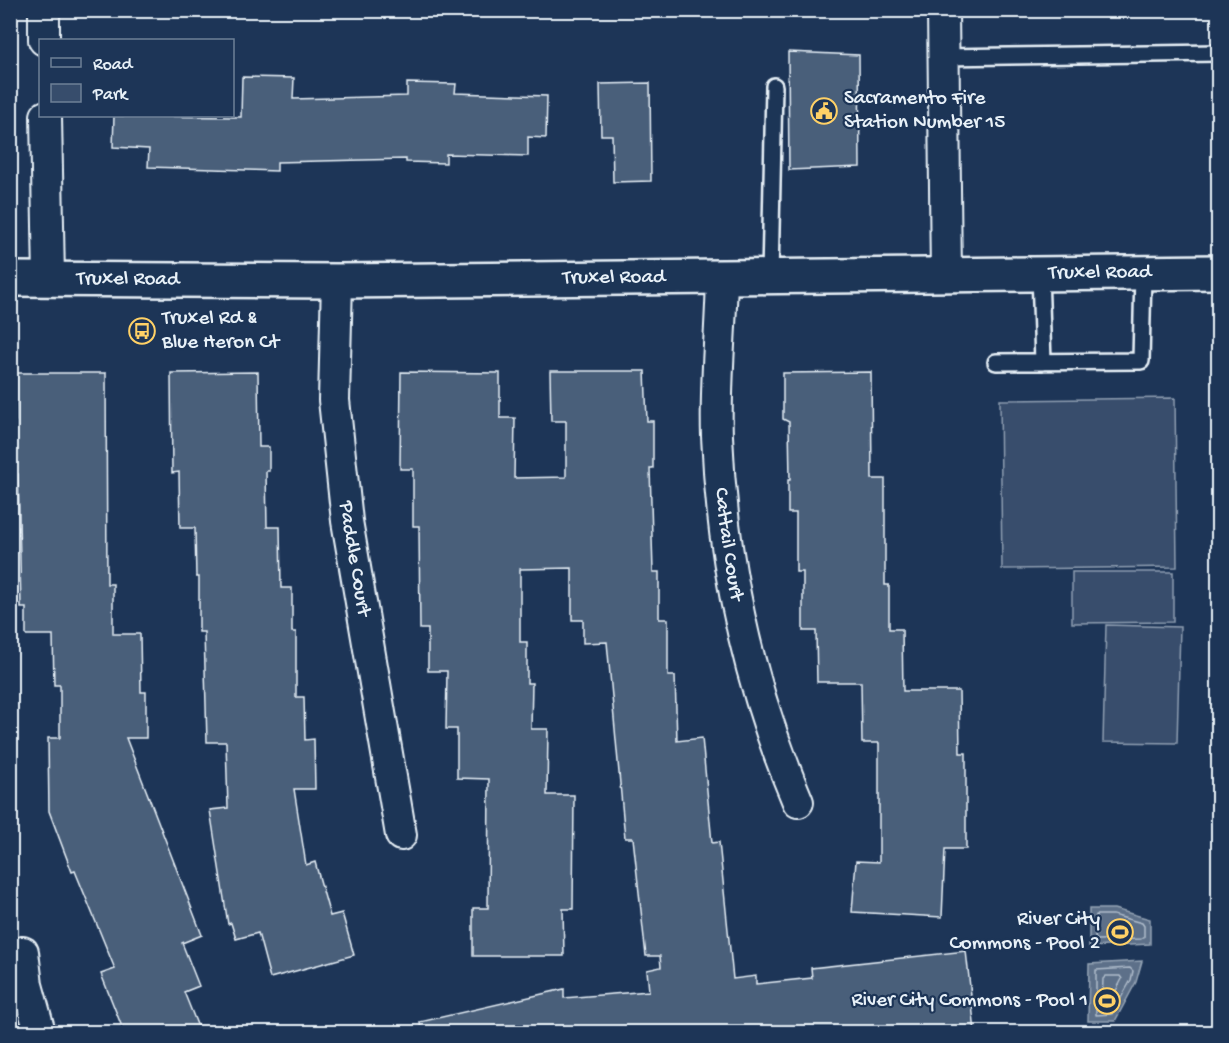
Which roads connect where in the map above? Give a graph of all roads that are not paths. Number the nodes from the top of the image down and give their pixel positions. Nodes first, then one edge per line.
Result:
1 (44, 10) edge
2 (943, 10) edge
3 (44, 39) edge
4 (1218, 53) edge
5 (943, 57) junction
6 (774, 86) dead end
7 (46, 117) edge
8 (1218, 272) edge
9 (1143, 273) junction
10 (1040, 274) junction
11 (946, 276) junction
12 (722, 277) junction
13 (770, 277) junction
14 (10, 279) edge
15 (49, 279) junction
16 (337, 281) junction
17 (996, 362) dead end
18 (1043, 362) junction
19 (798, 802) dead end
20 (401, 835) dead end
21 (23, 952) dead end
22 (40, 1032) edge

1 - 3 street
2 - 5 street
4 - 5 lane
5 - 11 street
6 - 13 lane
7 - 15 street
8 - 9 main road, Truxel Road
9 - 10 main road, Truxel Road
9 - 18 lane
10 - 11 main road, Truxel Road
10 - 18 lane
11 - 13 main road, Truxel Road
12 - 13 main road, Truxel Road
12 - 16 main road, Truxel Road
12 - 19 street, Cattail Court
14 - 15 main road, Truxel Road
15 - 16 main road, Truxel Road
16 - 20 street, Paddle Court
17 - 18 lane
21 - 22 street

